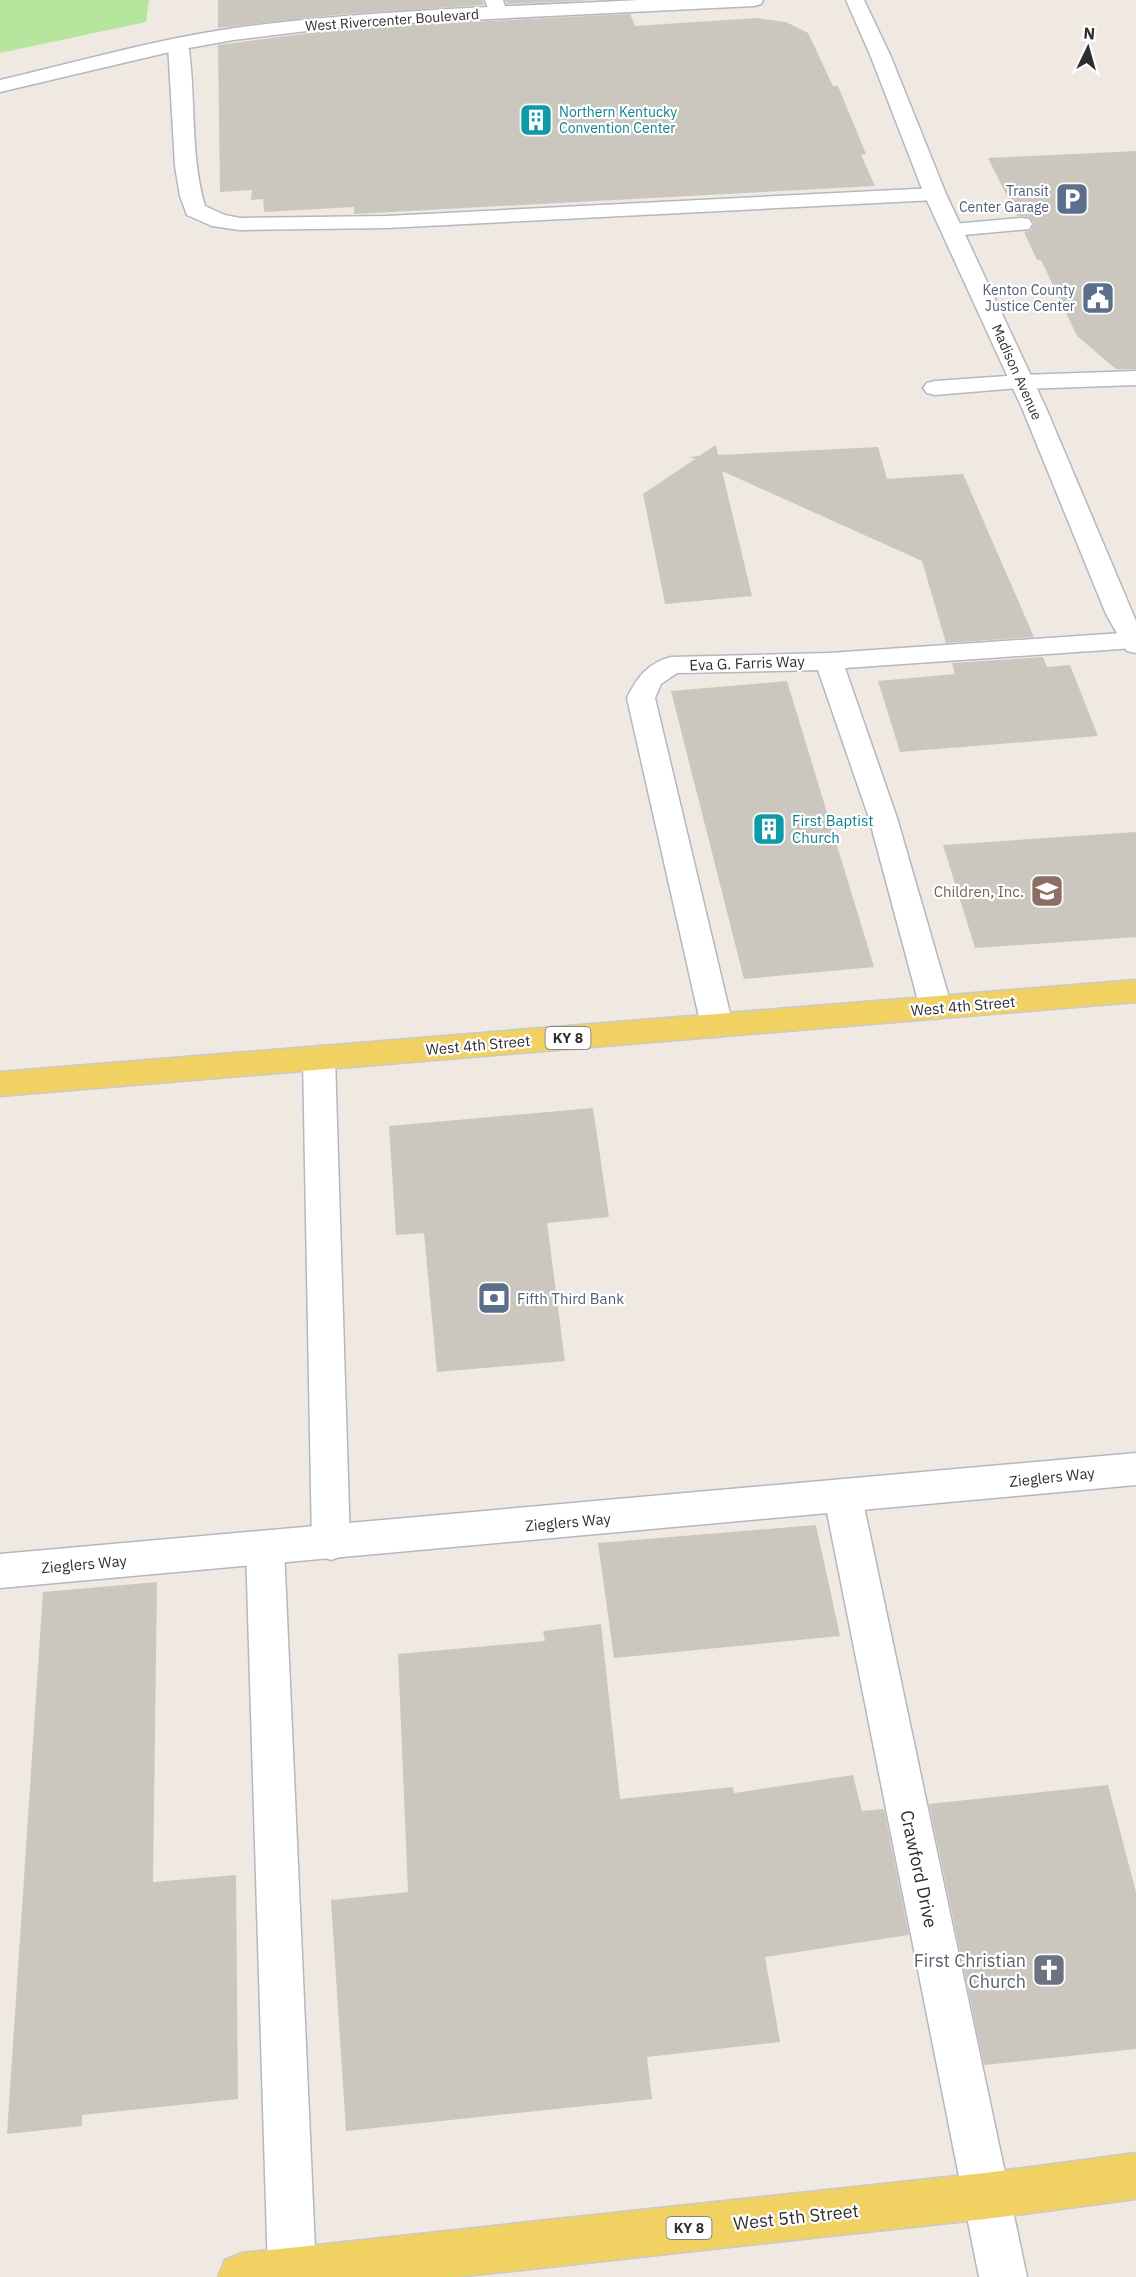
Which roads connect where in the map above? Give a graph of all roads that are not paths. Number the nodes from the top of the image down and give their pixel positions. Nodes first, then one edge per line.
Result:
1 (754, 0) edge
2 (855, 0) edge
3 (496, 7) edge
4 (178, 44) junction
5 (0, 86) edge
6 (935, 194) junction
7 (1020, 224) dead end
8 (953, 230) junction
9 (1136, 378) edge
10 (1022, 382) junction
11 (934, 388) dead end
12 (1135, 643) edge
13 (829, 661) junction
14 (1136, 991) edge
15 (936, 1008) junction
16 (717, 1026) junction
17 (319, 1058) junction
18 (0, 1084) edge
19 (1136, 1469) edge
20 (843, 1497) junction
21 (331, 1543) junction
22 (265, 1548) junction
23 (0, 1571) edge
24 (1136, 2176) edge
25 (985, 2196) junction
26 (292, 2272) junction
27 (242, 2277) edge
28 (1003, 2277) edge

1 - 3 street, West Rivercenter Boulevard
2 - 6 street, Madison Avenue
3 - 4 street, West Rivercenter Boulevard
4 - 5 street, West Rivercenter Boulevard
4 - 6 street
6 - 8 street, Madison Avenue
7 - 8 street
8 - 10 street, Madison Avenue
9 - 10 street
10 - 11 street
10 - 12 street, Madison Avenue
12 - 13 street, Eva G. Farris Way
13 - 15 street
13 - 16 street, Eva G. Farris Way
14 - 15 main road, West 4th Street / KY 8
15 - 16 main road, West 4th Street / KY 8
16 - 17 main road, West 4th Street / KY 8
17 - 18 main road, West 4th Street / KY 8
17 - 21 street
19 - 20 street, Zieglers Way
20 - 21 street, Zieglers Way
20 - 25 street, Crawford Drive
21 - 22 street, Zieglers Way
22 - 23 street, Zieglers Way
22 - 26 street
24 - 25 main road, West 5th Street / KY 8
25 - 26 main road, West 5th Street / KY 8
25 - 28 street, Crawford Drive
26 - 27 main road, West 5th Street / KY 8

